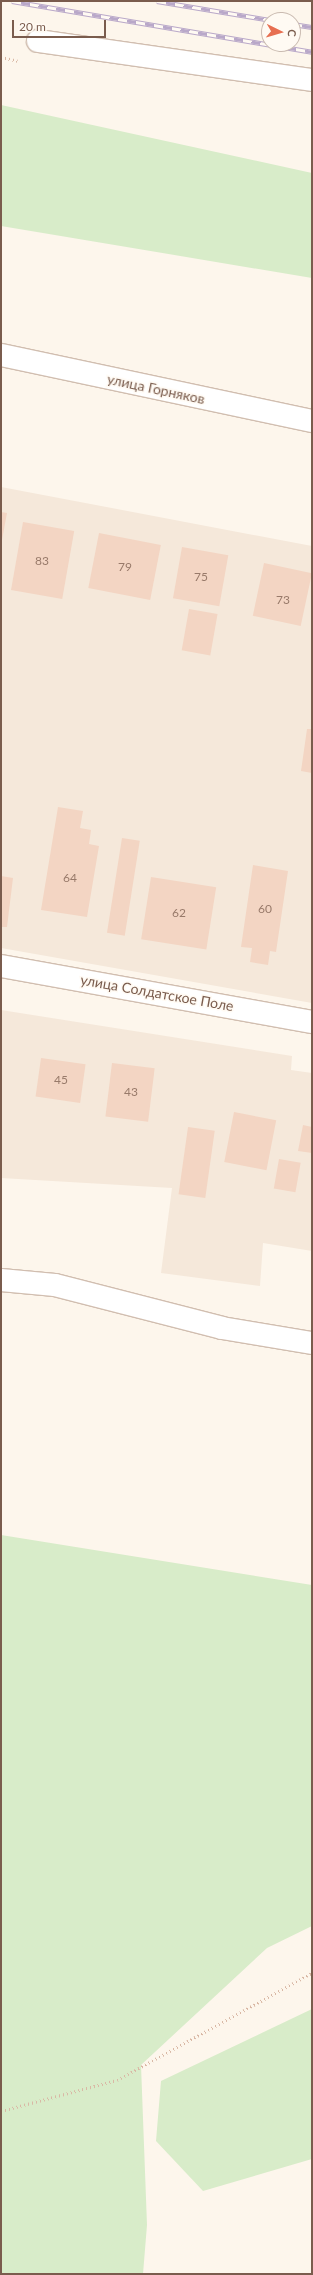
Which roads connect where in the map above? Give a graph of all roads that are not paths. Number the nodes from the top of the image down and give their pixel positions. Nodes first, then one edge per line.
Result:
1 (38, 41) dead end
2 (312, 80) edge
3 (1, 355) edge
4 (312, 421) edge
5 (1, 966) edge
6 (312, 1022) edge
7 (1, 1280) edge
8 (312, 1343) edge

1 - 2 street
3 - 4 street, улица Горняков
5 - 6 street, улица Солдатское Поле
7 - 8 street

